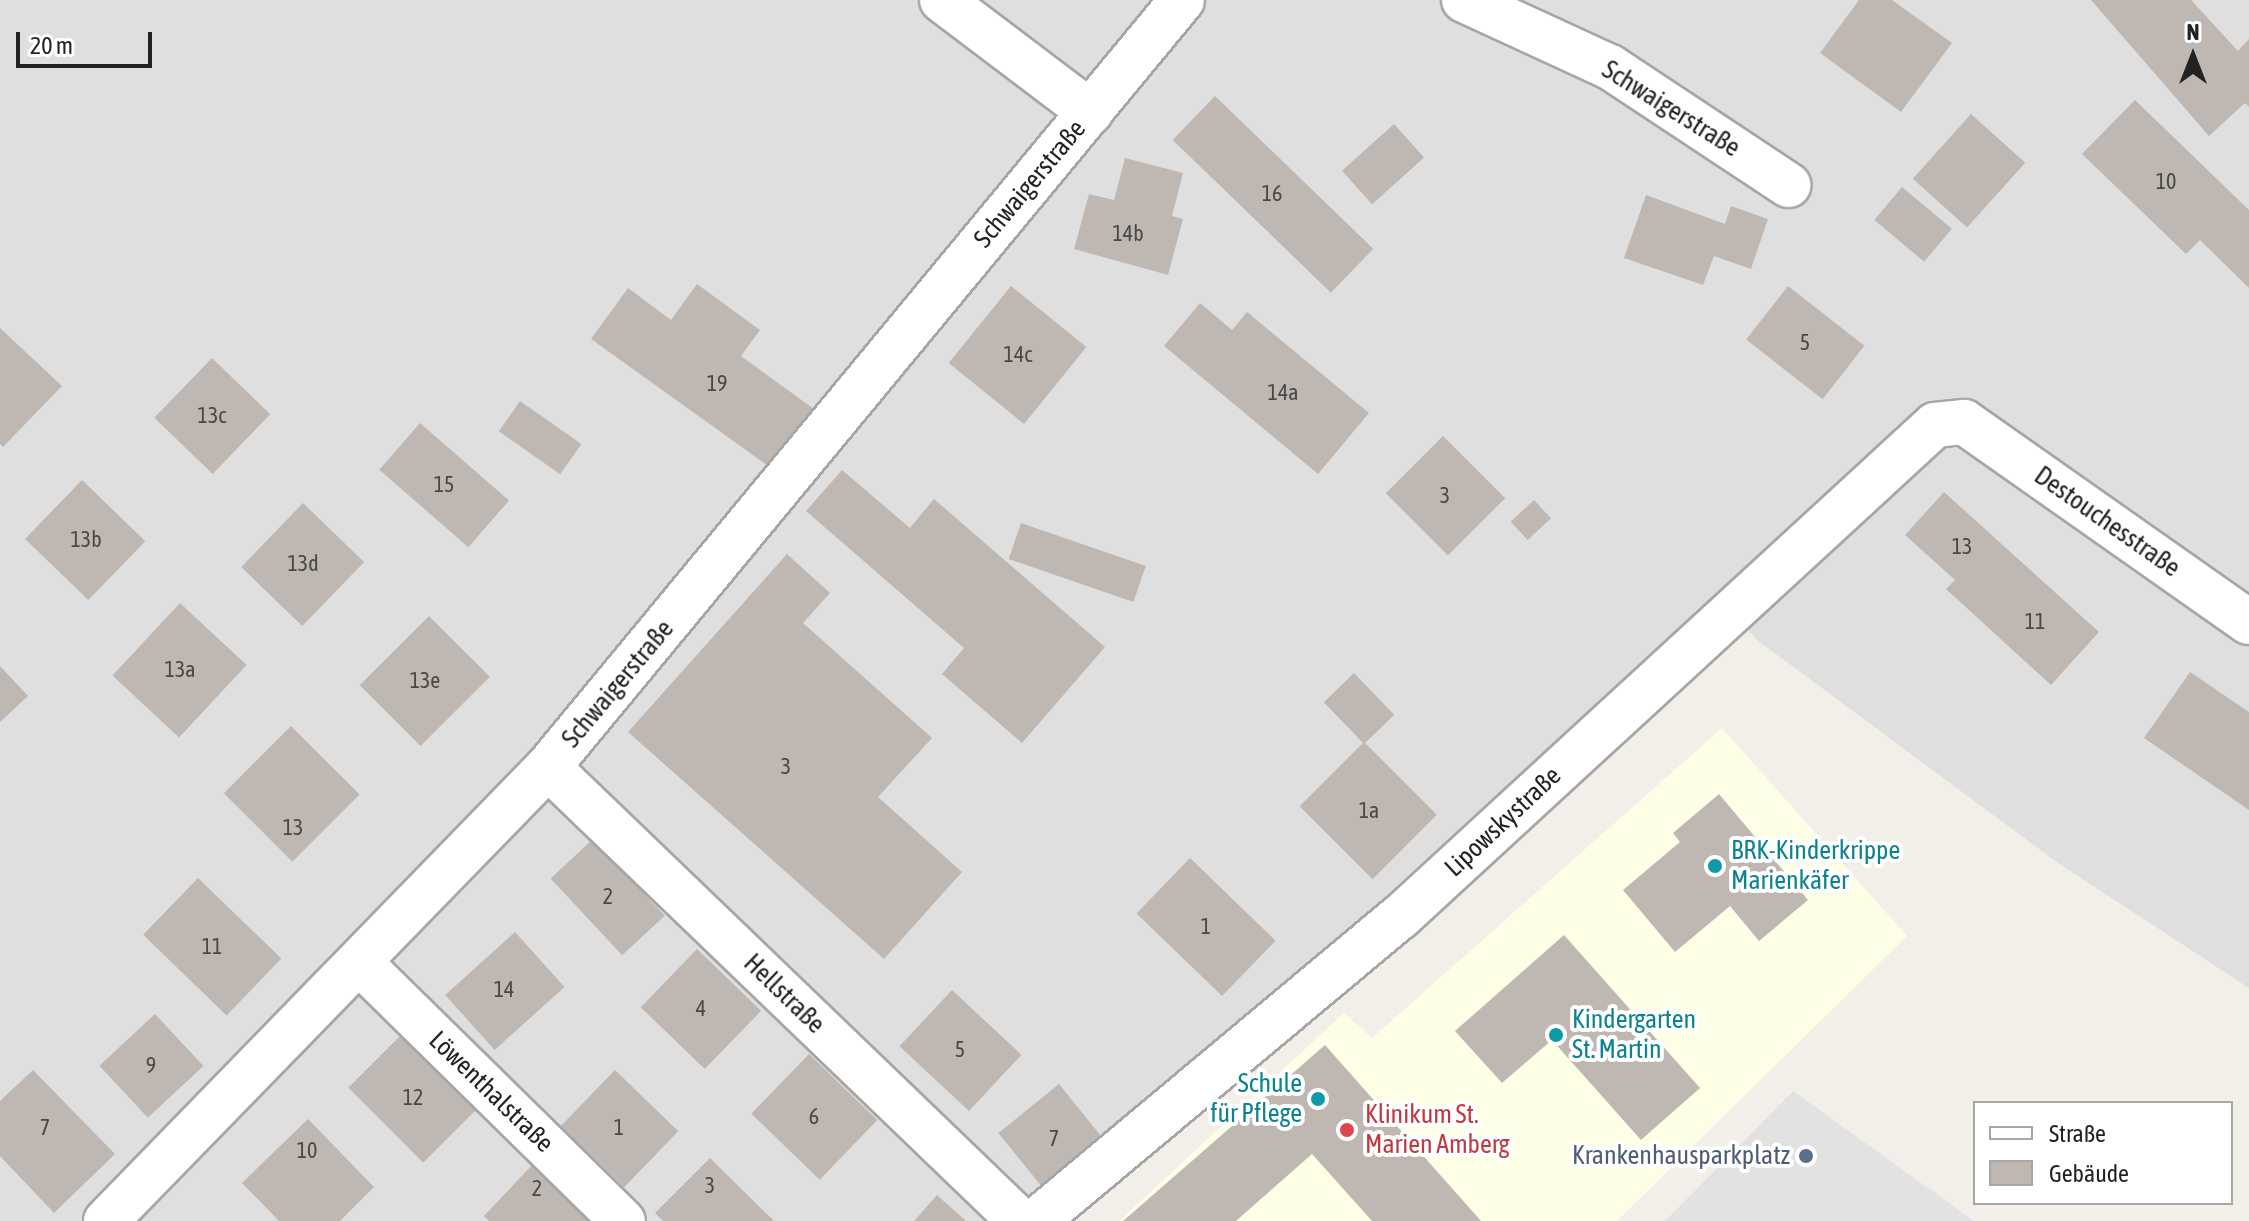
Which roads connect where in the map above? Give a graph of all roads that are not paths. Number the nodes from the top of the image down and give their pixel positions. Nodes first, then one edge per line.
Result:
1 (942, 0) edge
2 (1182, 0) edge
3 (1464, 0) edge
4 (1090, 112) junction
5 (1788, 185) dead end
6 (1964, 422) joint
7 (2249, 622) edge
8 (548, 767) junction
9 (359, 962) junction
10 (106, 1221) edge
11 (623, 1221) edge
12 (1020, 1221) edge
13 (1036, 1221) edge

1 - 4 street, Schwaigerstraße
2 - 4 street, Schwaigerstraße
3 - 5 street, Schwaigerstraße
4 - 8 street, Schwaigerstraße
6 - 7 street, Destouchesstraße
6 - 13 street, Lipowskystraße
8 - 9 street, Schwaigerstraße
8 - 12 street, Hellstraße
9 - 10 street, Schwaigerstraße
9 - 11 street, Löwenthalstraße

